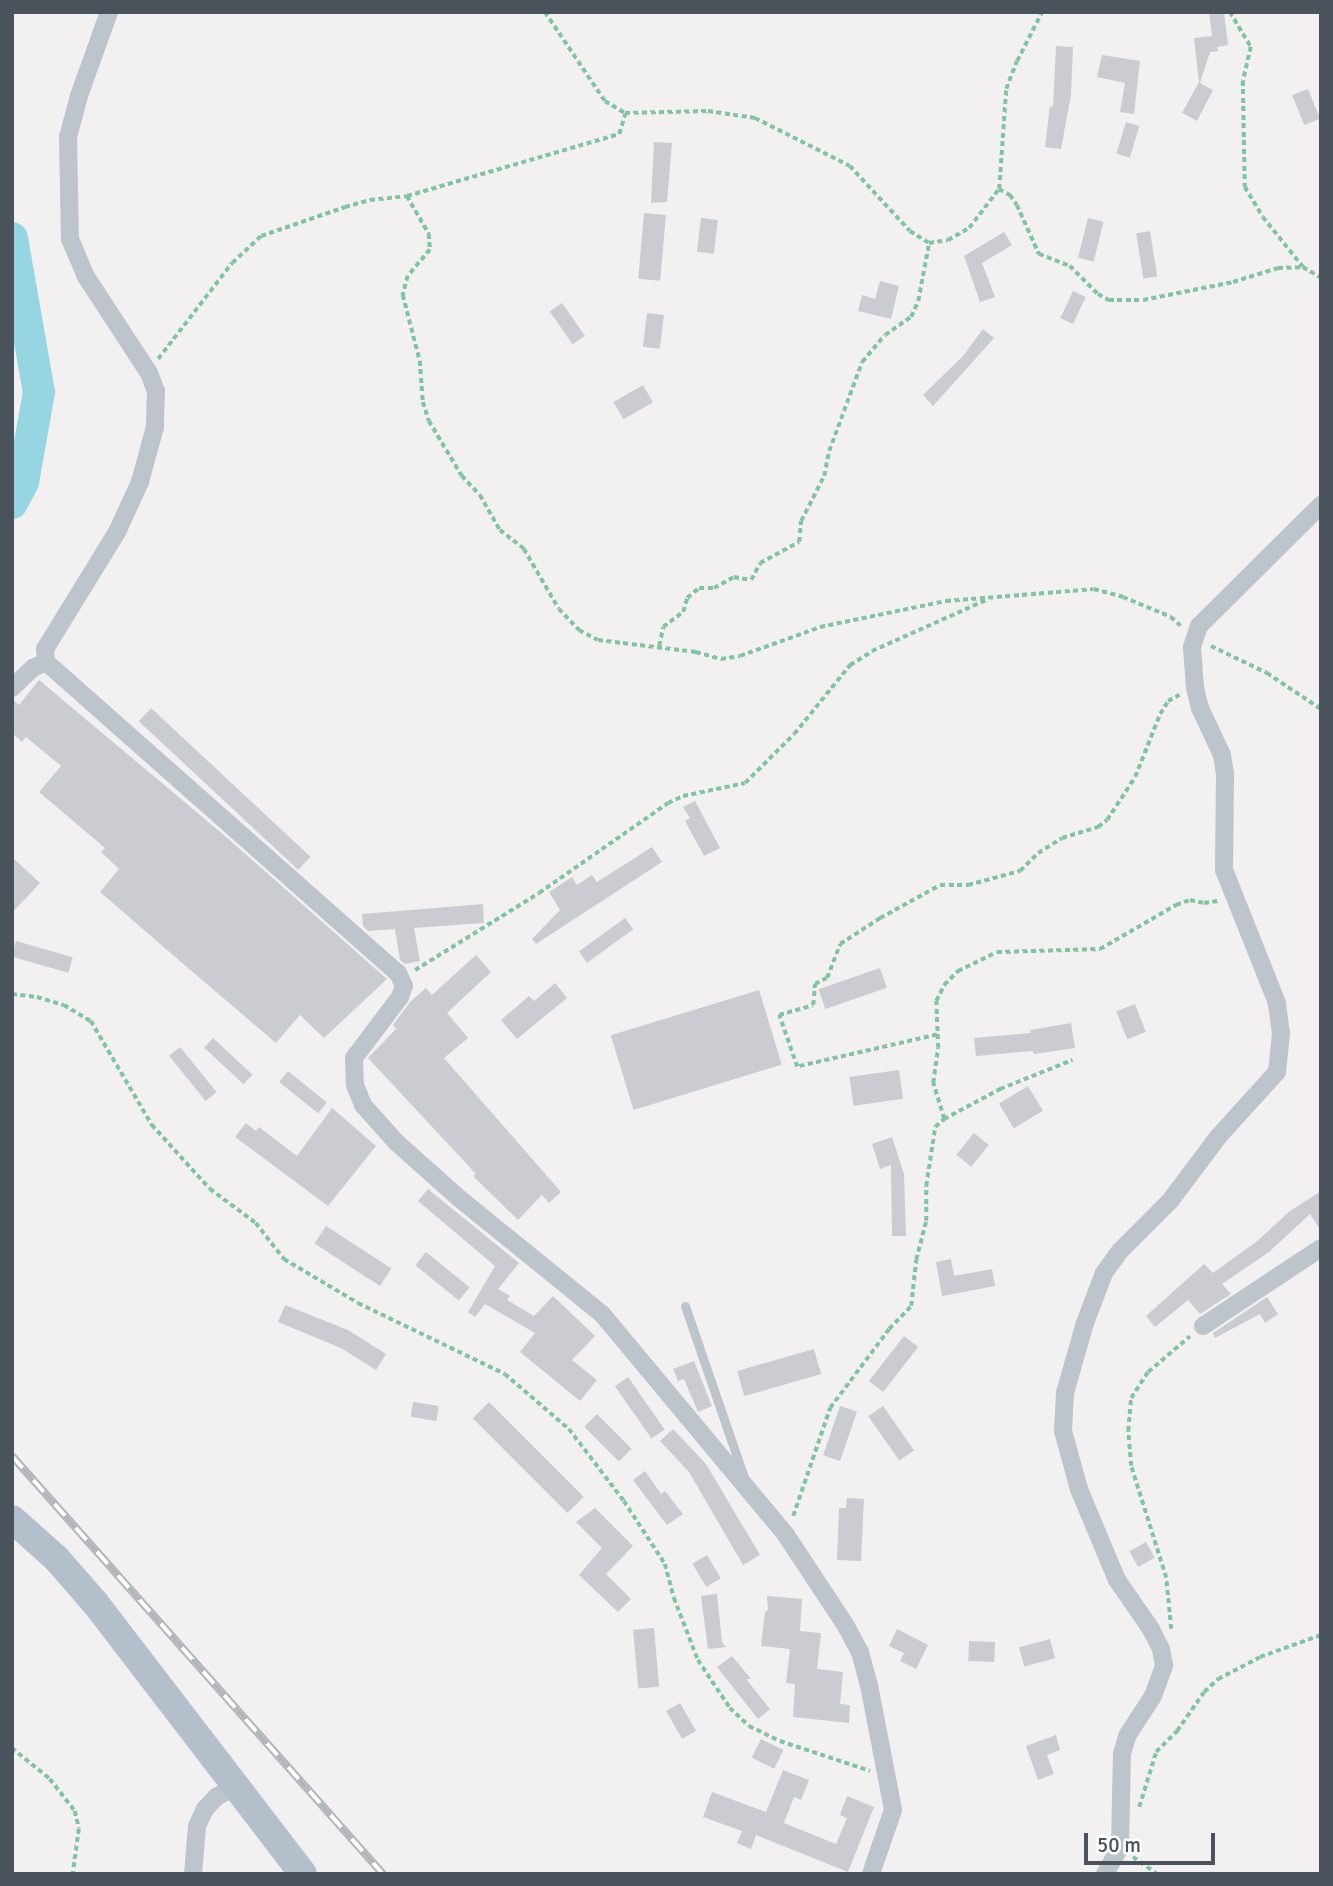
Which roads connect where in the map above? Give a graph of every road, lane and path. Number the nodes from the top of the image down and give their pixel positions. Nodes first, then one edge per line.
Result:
1 (109, 12) edge
2 (545, 12) edge
3 (1042, 12) edge
4 (1230, 12) edge
5 (625, 113) junction
6 (999, 189) junction
7 (407, 196) junction
8 (929, 243) junction
9 (1303, 267) junction
10 (1321, 278) edge
11 (149, 373) junction
12 (1321, 505) edge
13 (991, 597) junction
14 (1195, 637) junction
15 (659, 646) junction
16 (46, 662) junction
17 (12, 688) edge
18 (1195, 688) junction
19 (1321, 709) edge
20 (1232, 895) junction
21 (401, 979) junction
22 (12, 994) edge
23 (937, 1035) junction
24 (1072, 1060) dead end
25 (944, 1119) junction
26 (1321, 1248) edge
27 (685, 1306) dead end
28 (1203, 1326) joint
29 (747, 1486) junction
30 (12, 1518) edge
31 (786, 1535) junction
32 (1171, 1633) dead end
33 (1321, 1635) edge
34 (12, 1748) edge
35 (886, 1774) junction
36 (235, 1787) junction
37 (1136, 1815) dead end
38 (1120, 1847) junction
39 (73, 1874) edge
40 (193, 1874) edge
41 (303, 1874) edge
42 (871, 1874) edge
43 (1105, 1874) edge
44 (1157, 1874) edge

1 - 11 street
2 - 5 path
3 - 6 path
4 - 9 path
5 - 7 path
5 - 8 path
6 - 8 path
6 - 9 path
7 - 11 path
7 - 15 path
8 - 15 path
9 - 10 path
11 - 16 street
12 - 14 street
13 - 14 path
13 - 15 path
13 - 21 path
14 - 18 street
14 - 19 path
16 - 17 street
16 - 21 street
18 - 20 street
18 - 23 path
20 - 23 path
20 - 38 street
21 - 29 street
22 - 35 path
23 - 25 path
24 - 25 path
25 - 31 path
26 - 28 street
27 - 29 lane
28 - 32 path
29 - 31 street
30 - 36 main road
31 - 35 street
33 - 37 path
34 - 39 path
35 - 42 street
36 - 40 street
36 - 41 main road
38 - 43 street
38 - 44 path

